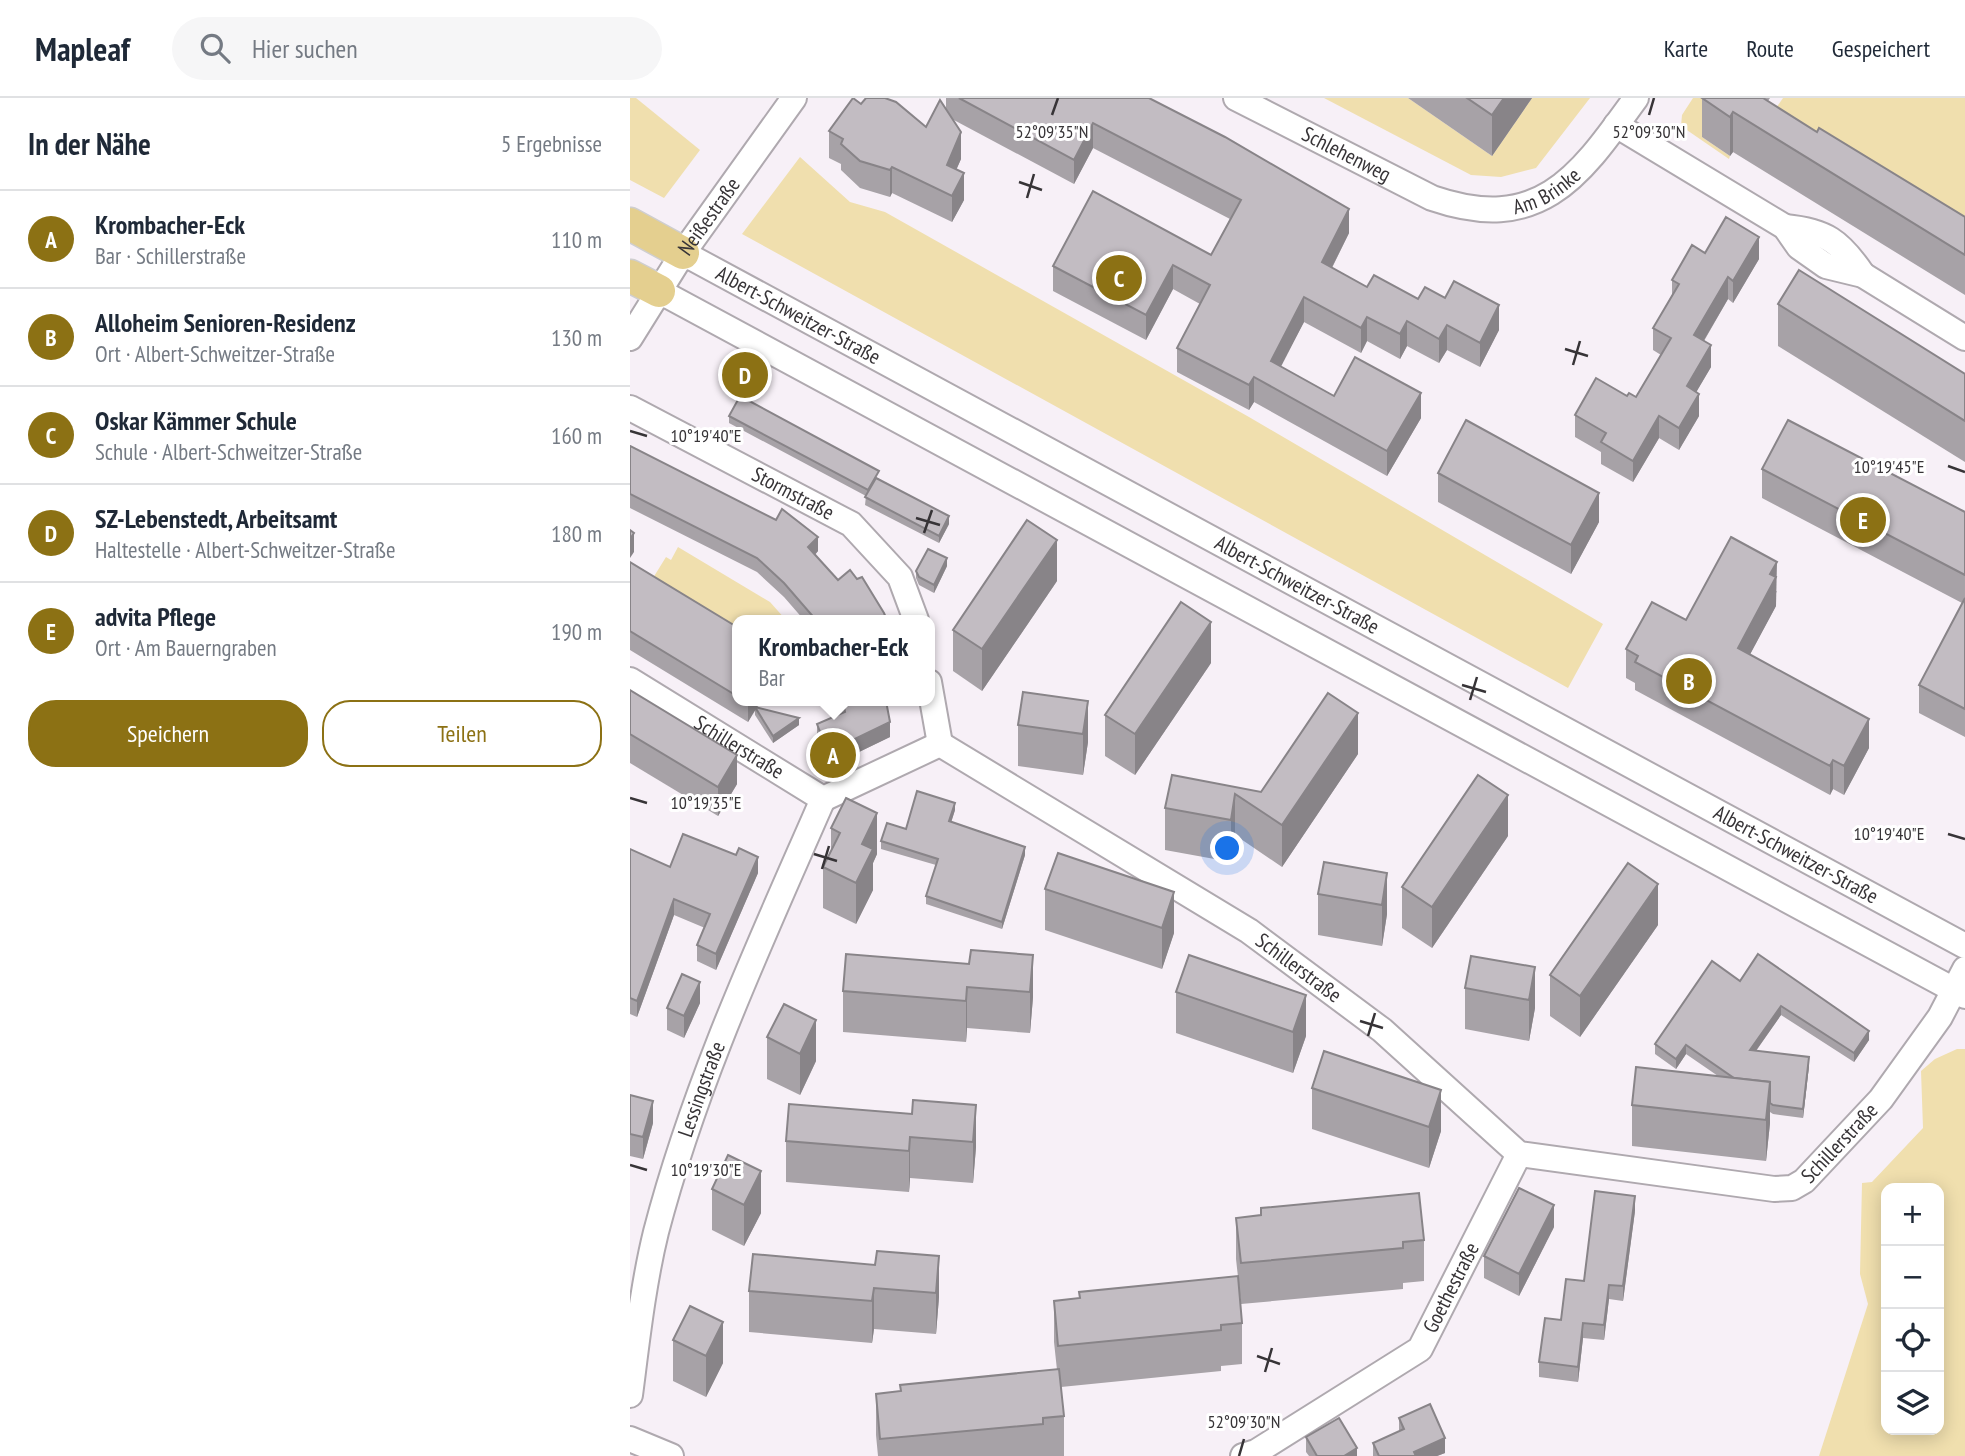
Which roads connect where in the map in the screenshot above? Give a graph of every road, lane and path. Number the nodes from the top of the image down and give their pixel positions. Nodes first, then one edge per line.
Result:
1 (793, 98) edge
2 (1236, 98) edge
3 (1636, 98) edge
4 (1616, 125) junction
5 (1460, 207) joint
6 (630, 225) edge
7 (683, 253) junction
8 (630, 276) edge
9 (659, 291) junction
10 (630, 338) edge
11 (1965, 338) edge
12 (630, 408) edge
13 (914, 615) edge
14 (630, 680) edge
15 (933, 706) edge
16 (940, 744) junction
17 (823, 799) junction
18 (1965, 946) edge
19 (1961, 985) edge
20 (1519, 1154) junction
21 (630, 1395) edge
22 (630, 1439) edge
23 (671, 1456) edge
24 (1243, 1456) edge

1 - 7 street, Neißestraße
2 - 5 street, Schlehenweg
3 - 4 street, Am Brinke
4 - 5 street, Am Brinke
4 - 11 street
6 - 7 main road, Albert-Schweitzer-Straße
7 - 9 street, Neißestraße
7 - 18 street, Albert-Schweitzer-Straße
8 - 9 main road, Albert-Schweitzer-Straße
9 - 10 street, Neißestraße
9 - 19 street, Albert-Schweitzer-Straße
12 - 13 street, Stormstraße
14 - 17 street, Schillerstraße
15 - 16 street
16 - 17 street
16 - 20 street, Schillerstraße
17 - 21 street, Lessingstraße
19 - 20 street, Schillerstraße
20 - 24 street, Goethestraße
22 - 23 street

